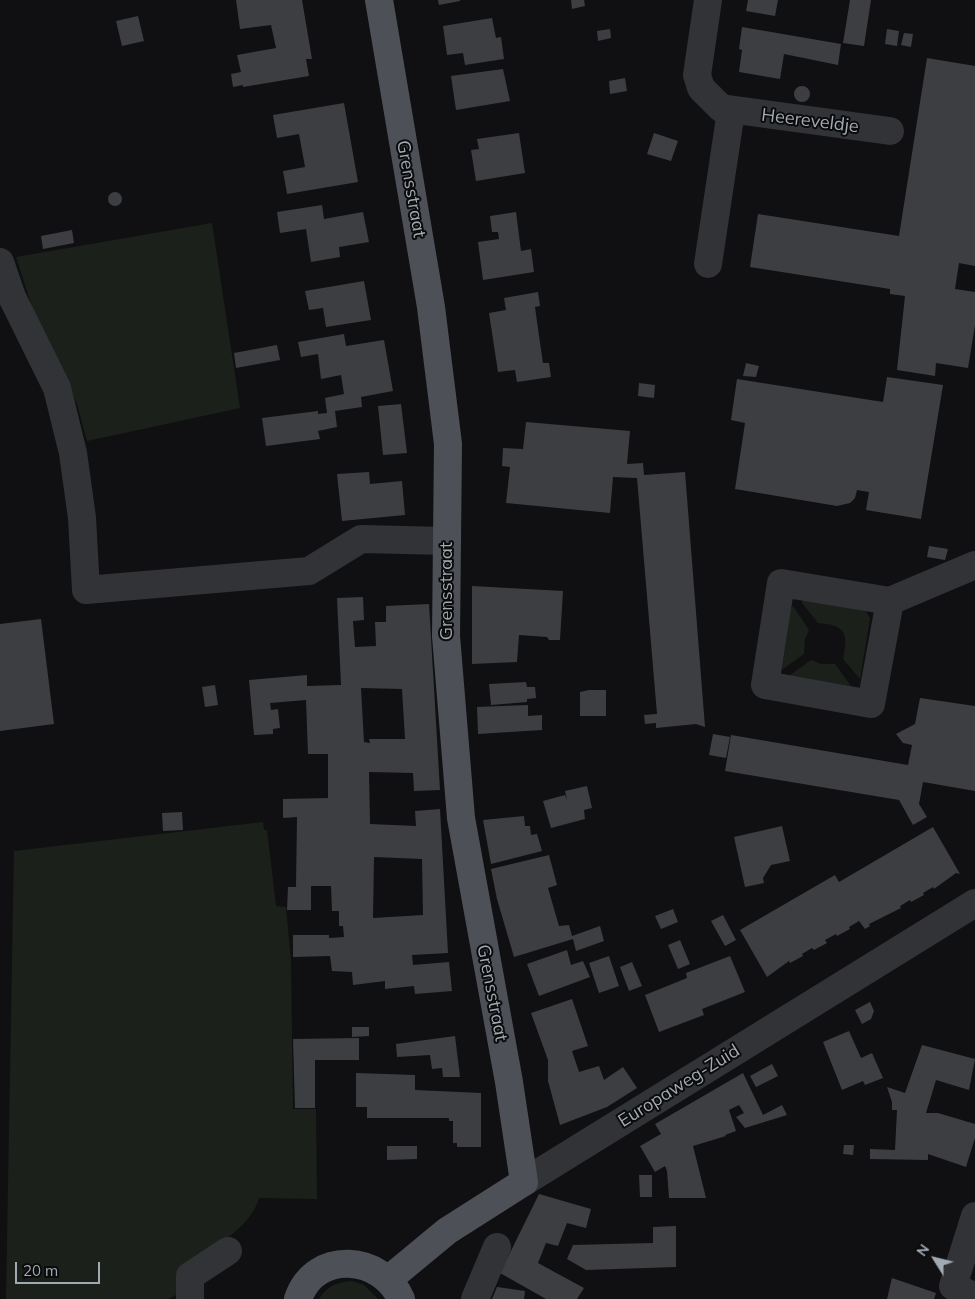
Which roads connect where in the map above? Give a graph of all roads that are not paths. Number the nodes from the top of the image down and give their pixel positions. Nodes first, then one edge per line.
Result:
1 (378, 0) edge
2 (708, 0) edge
3 (731, 111) junction
4 (890, 131) dead end
5 (0, 262) edge
6 (708, 264) dead end
7 (446, 540) junction
8 (975, 565) edge
9 (890, 600) junction
10 (972, 912) edge
11 (524, 1182) junction
12 (975, 1216) edge
13 (497, 1247) dead end
14 (228, 1251) dead end
15 (395, 1289) edge
16 (974, 1297) edge
17 (190, 1299) edge
18 (298, 1299) edge
19 (475, 1299) edge

1 - 7 main road, Grensstraat
2 - 3 street, Heereveldje
3 - 4 street, Heereveldje
3 - 6 street
5 - 7 street
7 - 11 main road, Grensstraat
8 - 9 street
9 - 9 street
10 - 11 street, Europaweg-Zuid
11 - 15 main road, Europaweg-Zuid
12 - 16 street
13 - 19 street
14 - 17 street
15 - 18 main road

